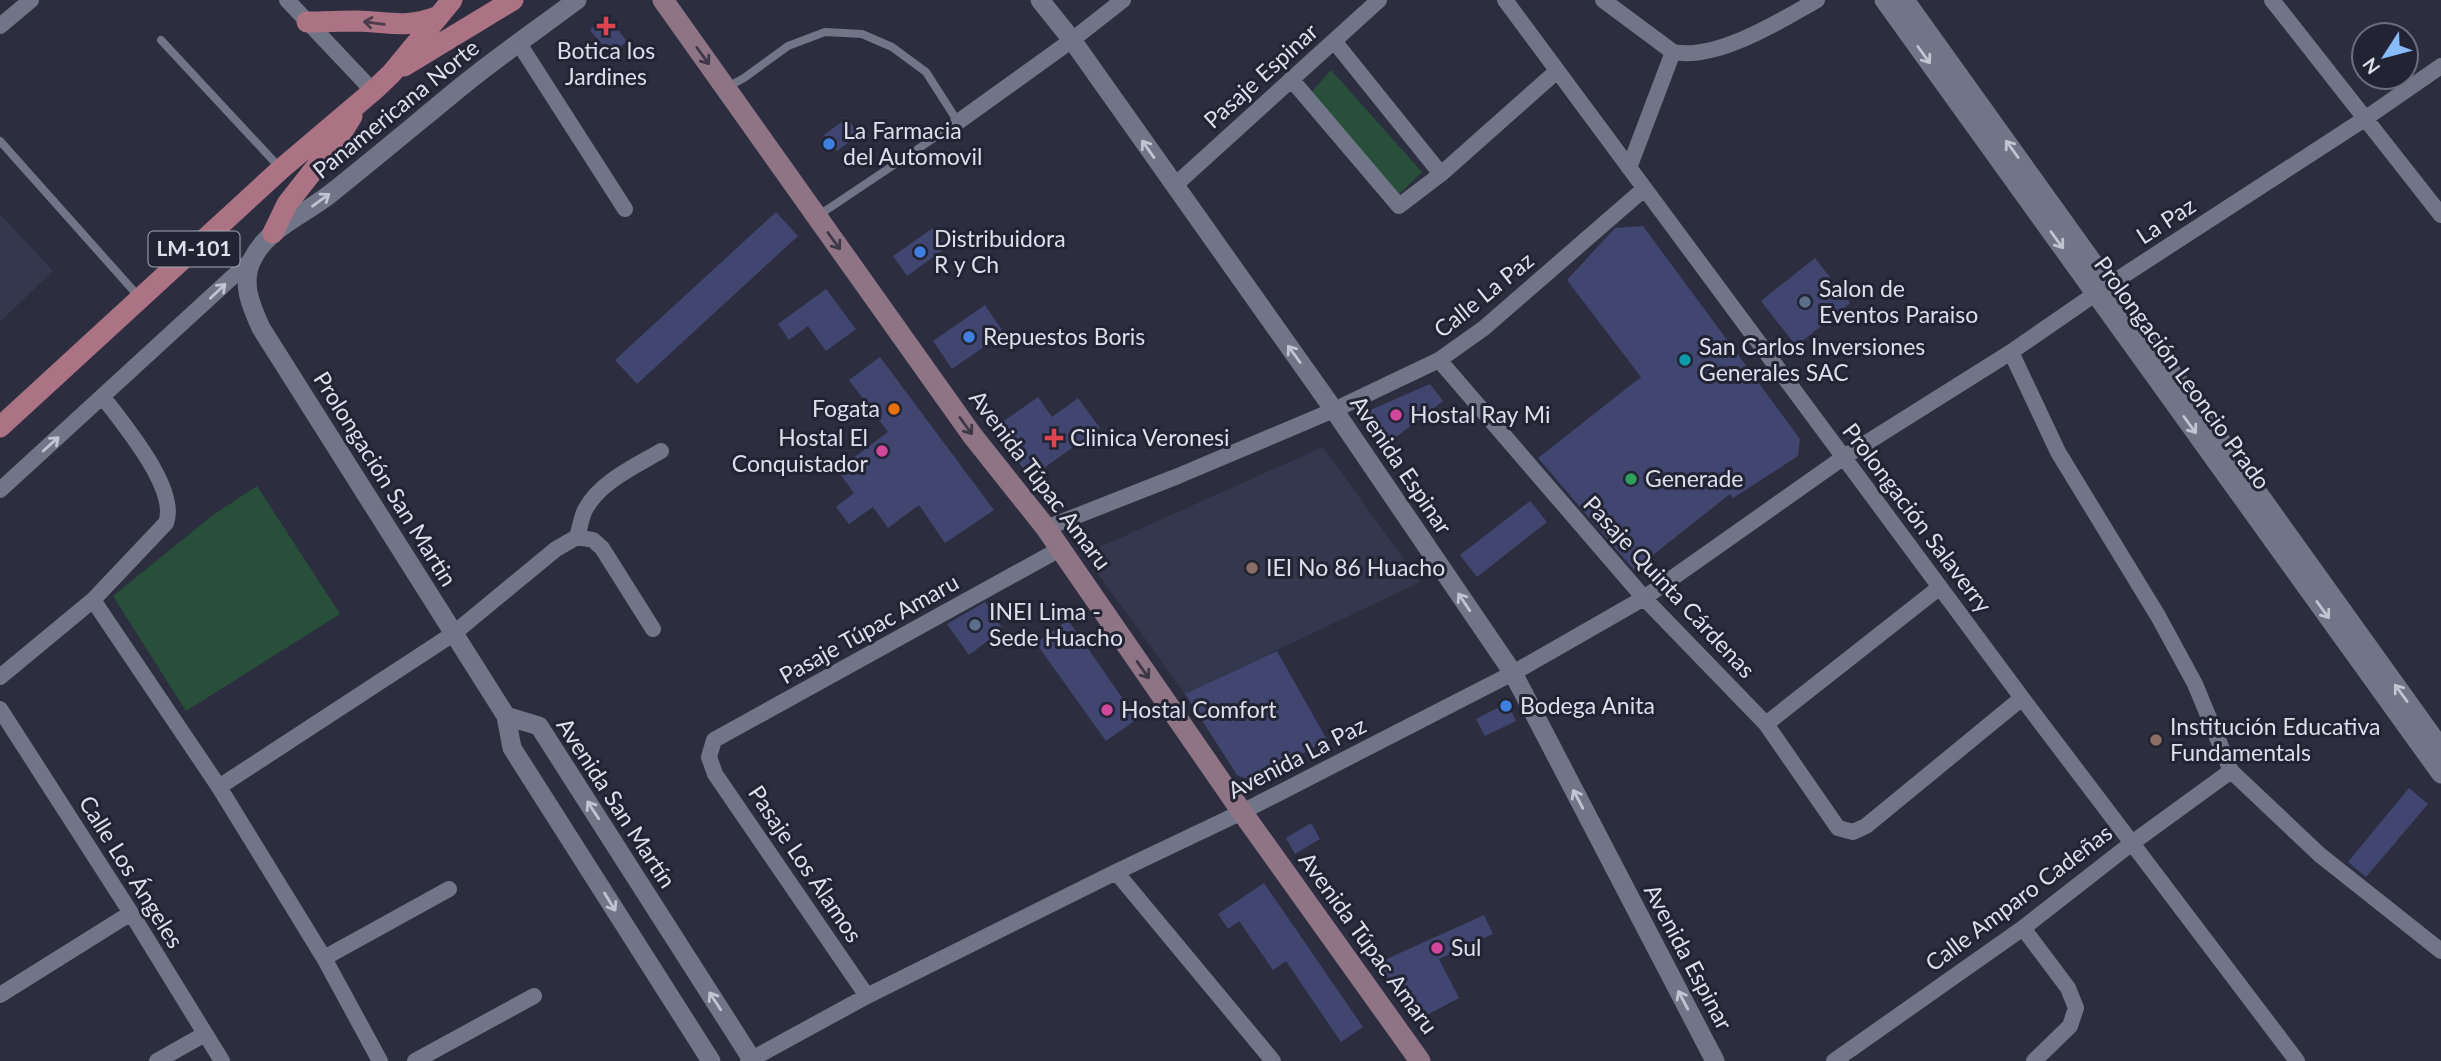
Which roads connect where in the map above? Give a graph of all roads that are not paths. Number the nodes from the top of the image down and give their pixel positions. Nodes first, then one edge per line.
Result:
1 (31, 0) edge
2 (287, 0) edge
3 (513, 0) edge
4 (576, 0) edge
5 (663, 0) edge
6 (1040, 0) edge
7 (1123, 0) edge
8 (1379, 0) edge
9 (1505, 0) edge
10 (1603, 0) edge
11 (1817, 0) edge
12 (1884, 0) edge
13 (1905, 0) edge
14 (2272, 0) edge
15 (446, 8) edge
16 (307, 22) junction
17 (0, 26) edge
18 (161, 40) dead end
19 (1072, 40) junction
20 (1334, 41) junction
21 (518, 42) junction
22 (1673, 52) junction
23 (2441, 66) edge
24 (1557, 71) junction
25 (391, 74) junction
26 (1291, 79) junction
27 (726, 88) junction
28 (368, 95) junction
29 (2366, 118) junction
30 (958, 122) junction
31 (0, 141) edge
32 (1629, 168) junction
33 (281, 169) junction
34 (1441, 174) junction
35 (1174, 186) junction
36 (1644, 189) junction
37 (625, 209) dead end
38 (2441, 215) edge
39 (817, 217) junction
40 (274, 233) junction
41 (251, 260) junction
42 (2102, 289) junction
43 (141, 298) junction
44 (2011, 352) junction
45 (1439, 360) junction
46 (103, 397) junction
47 (1334, 410) junction
48 (0, 427) edge
49 (661, 451) dead end
50 (1844, 457) junction
51 (0, 490) edge
52 (1046, 528) junction
53 (577, 537) junction
54 (1060, 549) junction
55 (1940, 587) junction
56 (1644, 598) junction
57 (93, 600) junction
58 (653, 629) dead end
59 (453, 634) junction
60 (1513, 673) junction
61 (0, 677) edge
62 (2022, 698) junction
63 (0, 709) edge
64 (506, 716) junction
65 (1766, 724) junction
66 (2441, 748) edge
67 (709, 757) joint
68 (2231, 772) junction
69 (2441, 774) edge
70 (219, 786) junction
71 (1242, 812) junction
72 (2132, 843) junction
73 (1116, 872) junction
74 (449, 888) dead end
75 (131, 913) junction
76 (2023, 928) junction
77 (2441, 951) edge
78 (324, 958) junction
79 (0, 995) edge
80 (534, 996) dead end
81 (867, 996) junction
82 (205, 1034) junction
83 (751, 1060) edge
84 (157, 1061) edge
85 (222, 1061) edge
86 (380, 1061) edge
87 (415, 1061) edge
88 (711, 1061) edge
89 (1273, 1061) edge
90 (1420, 1061) edge
91 (1715, 1061) edge
92 (1834, 1061) edge
93 (2034, 1061) edge
94 (2297, 1061) edge

1 - 17 street
2 - 16 street
3 - 25 main road, LM-101
4 - 21 street, Panamericana Norte
5 -> 27 main road, Avenida Túpac Amaru
6 - 19 street, Avenida Espinar
7 - 19 street
8 - 20 street, Pasaje Espinar
9 - 24 street, Prolongación Salaverry
10 - 22 street
11 - 22 street
12 -> 42 street, Prolongación Leoncio Prado
42 -> 13 street, Prolongación Leoncio Prado
14 - 29 street
15 -> 16 main road
15 - 25 main road, LM-101
16 - 28 street
18 - 33 lane
19 - 30 street
35 -> 19 street, Avenida Espinar
20 - 26 street, Pasaje Espinar
20 - 34 street
21 - 37 street
40 -> 21 street, Panamericana Norte
22 - 32 street
23 - 29 street, La Paz
24 - 32 street, Prolongación Salaverry
24 - 34 street
25 - 28 main road, LM-101
26 - 34 street
26 - 35 street, Pasaje Espinar
27 - 30 lane
27 - 39 main road, Avenida Túpac Amaru
28 - 33 main road, LM-101
28 - 40 main road
29 - 38 street
29 - 42 street, La Paz
30 - 39 lane
31 - 43 lane
32 - 36 street, Prolongación Salaverry
33 - 43 main road, LM-101
47 -> 35 street, Avenida Espinar
36 - 45 street, Calle La Paz
36 - 50 street, Prolongación Salaverry
39 -> 52 main road, Avenida Túpac Amaru
40 - 41 street, Panamericana Norte
46 -> 41 street
41 - 59 street, Prolongación San Martin
42 - 44 street, La Paz
66 -> 42 street, Prolongación Leoncio Prado
42 -> 69 street, Prolongación Leoncio Prado
43 - 48 main road, LM-101
44 - 50 street, La Paz
44 - 68 street
45 - 47 street, Calle La Paz
45 - 56 street, Pasaje Quinta Cárdenas
51 -> 46 street
46 - 57 street
47 - 52 street, Calle La Paz
60 -> 47 street, Avenida Espinar
49 - 53 street
50 - 55 street, Prolongación Salaverry
50 - 56 street, Avenida La Paz
52 - 54 main road, Avenida Túpac Amaru
53 - 58 street
53 - 59 street
54 - 67 street, Pasaje Túpac Amaru
54 -> 71 main road, Avenida Túpac Amaru
55 - 62 street, Prolongación Salaverry
55 - 65 street
56 - 60 street, Avenida La Paz
56 - 65 street, Pasaje Quinta Cárdenas
57 - 61 street
57 - 70 street
59 - 64 street, Prolongación San Martin
59 - 70 street
60 - 71 street, Avenida La Paz
91 -> 60 street, Avenida Espinar
62 - 65 street, Pasaje Quinta Cárdenas
62 - 72 street, Prolongación Salaverry
63 - 75 street, Calle Los Ángeles
83 -> 64 street, Avenida San Martín
64 -> 88 street
67 - 81 street, Pasaje Los Álamos
68 - 72 street, Calle Amparo Cadeñas
68 - 77 street
70 - 78 street
71 - 73 street, Avenida La Paz
71 - 90 main road, Avenida Túpac Amaru
72 - 76 street, Calle Amparo Cadeñas
72 - 94 street, Prolongación Salaverry
73 - 81 street, Avenida La Paz
73 - 89 street
74 - 78 street
75 - 79 street
75 - 82 street, Calle Los Ángeles
76 - 92 street, Calle Amparo Cadeñas
76 - 93 street
78 - 86 street
80 - 87 street
81 - 83 street, Avenida La Paz
82 - 84 street
82 - 85 street, Calle Los Ángeles

